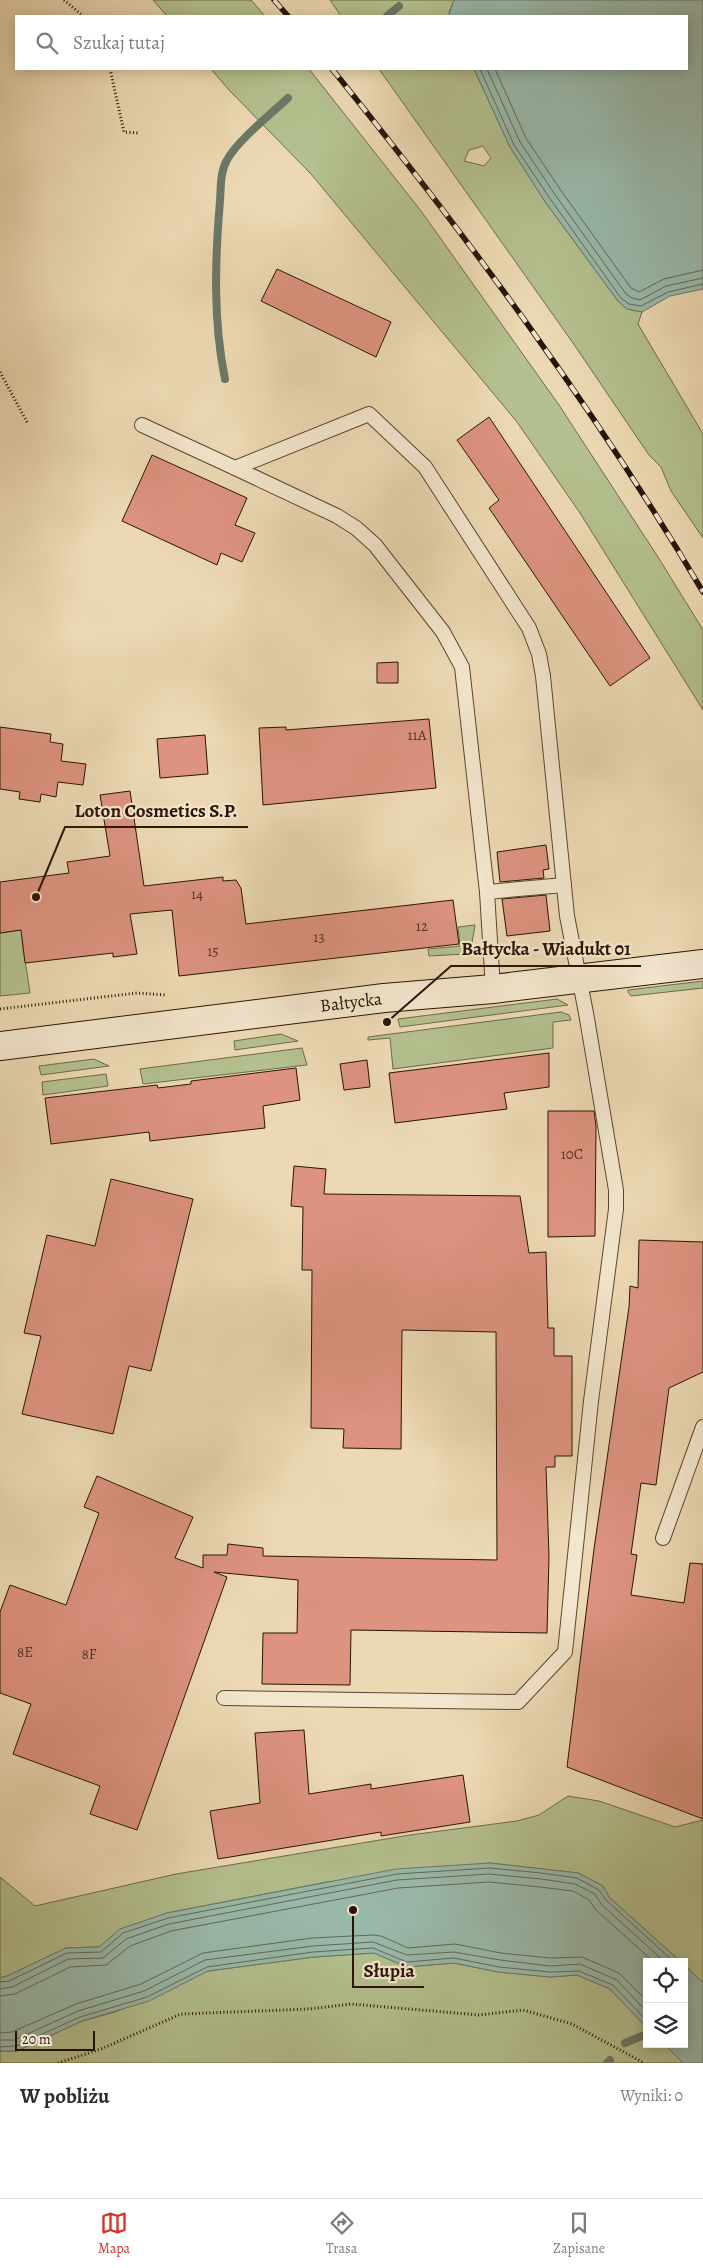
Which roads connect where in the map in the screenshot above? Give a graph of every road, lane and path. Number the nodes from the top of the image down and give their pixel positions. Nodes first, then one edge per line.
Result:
1 (64, 0) edge
2 (83, 15) edge
3 (110, 70) edge
4 (139, 133) dead end
5 (0, 372) edge
6 (28, 424) dead end
7 (142, 425) dead end
8 (235, 468) junction
9 (564, 885) junction
10 (487, 892) junction
11 (703, 964) edge
12 (580, 979) junction
13 (493, 989) junction
14 (166, 995) dead end
15 (0, 1009) edge
16 (0, 1046) edge
17 (703, 1427) edge
18 (662, 1538) dead end
19 (224, 1698) dead end
20 (58, 2063) edge
21 (644, 2063) edge

1 - 2 path
3 - 4 path
5 - 6 path
7 - 8 lane
8 - 9 lane
8 - 10 lane
9 - 10 lane
9 - 12 lane
10 - 13 lane
11 - 12 main road, Bałtycka
12 - 13 main road, Bałtycka
12 - 19 lane
13 - 16 main road, Bałtycka
14 - 15 path
17 - 18 lane
20 - 21 path

